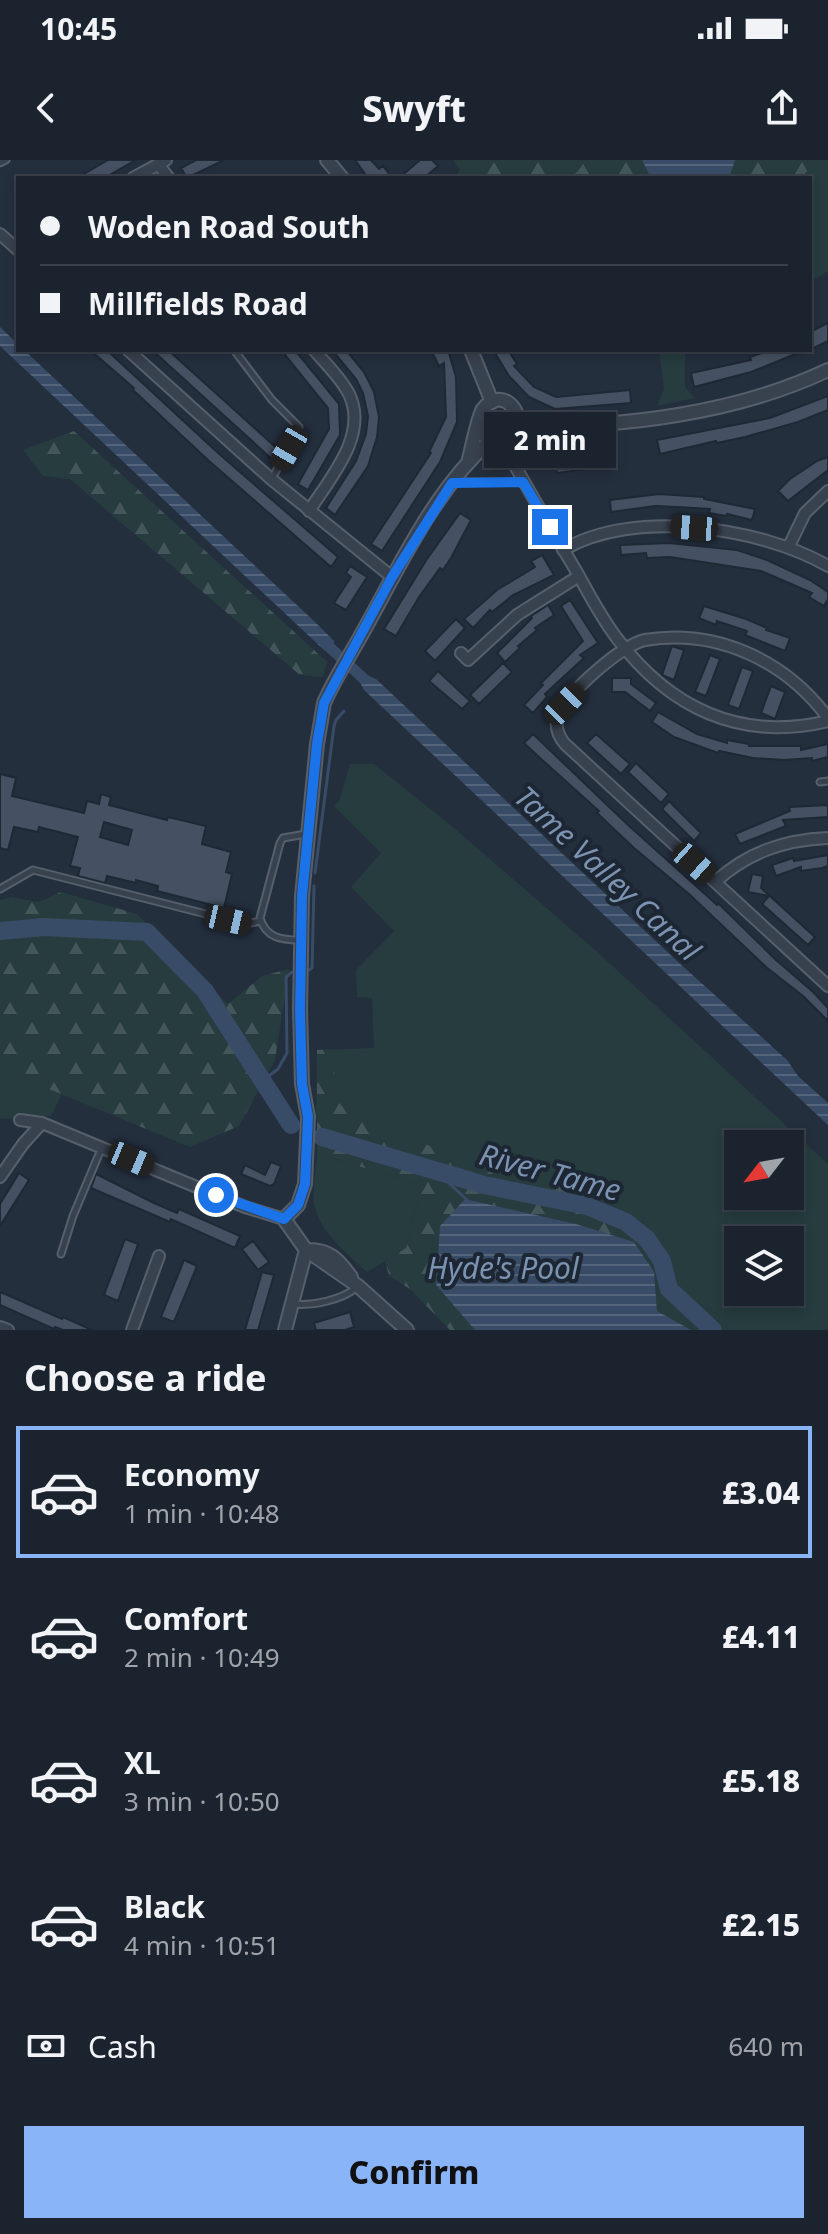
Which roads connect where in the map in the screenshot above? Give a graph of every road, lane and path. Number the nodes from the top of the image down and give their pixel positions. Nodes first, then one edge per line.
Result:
1 (6, 160) edge
2 (327, 160) edge
3 (162, 162) edge
4 (0, 163) edge
5 (137, 176) edge
6 (340, 176) edge
7 (0, 234) edge
8 (15, 244) edge
9 (130, 352) edge
10 (236, 352) edge
11 (316, 352) edge
12 (472, 352) edge
13 (828, 370) edge
14 (492, 402) junction
15 (478, 427) junction
16 (519, 428) junction
17 (496, 441) junction
18 (469, 459) junction
19 (271, 479) junction
20 (523, 482) junction
21 (452, 483) junction
22 (828, 491) edge
23 (309, 511) junction
24 (789, 546) junction
25 (563, 550) junction
26 (828, 566) edge
27 (579, 576) junction
28 (392, 577) junction
29 (625, 649) junction
30 (461, 653) dead end
31 (828, 720) edge
32 (828, 781) edge
33 (820, 782) dead end
34 (309, 834) junction
35 (828, 838) edge
36 (715, 882) junction
37 (0, 889) edge
38 (261, 921) junction
39 (301, 940) junction
40 (828, 986) edge
41 (20, 1120) dead end
42 (42, 1123) junction
43 (102, 1147) junction
44 (0, 1177) edge
45 (284, 1219) junction
46 (306, 1250) junction
47 (61, 1254) dead end
48 (159, 1256) dead end
49 (358, 1286) junction
50 (293, 1304) junction
51 (0, 1327) edge
52 (8, 1330) edge
53 (132, 1330) edge
54 (285, 1330) edge
55 (407, 1330) edge

1 - 4 lane
2 - 6 street
3 - 5 street
7 - 8 street
9 - 19 street
10 - 19 lane
11 - 23 street
12 - 14 street
13 - 16 street
14 - 15 street
14 - 16 street
15 - 17 street
15 - 18 street
16 - 17 street
17 - 18 street
17 - 20 street
18 - 21 street
19 - 23 street
20 - 21 lane
20 - 25 street
21 - 28 street
22 - 24 street
23 - 28 street
24 - 25 street
24 - 26 street
25 - 27 street
27 - 29 street
27 - 30 street
28 - 34 street
29 - 31 street
29 - 31 street
29 - 36 street
32 - 33 lane
34 - 38 lane
34 - 39 street
35 - 36 street
36 - 40 street
37 - 38 lane
38 - 39 lane
39 - 45 street
41 - 42 street
42 - 43 street
42 - 44 street
43 - 45 street
43 - 47 lane
45 - 46 street
46 - 49 street
46 - 50 street
48 - 53 street
49 - 50 lane
49 - 55 street
50 - 54 street
51 - 52 street

